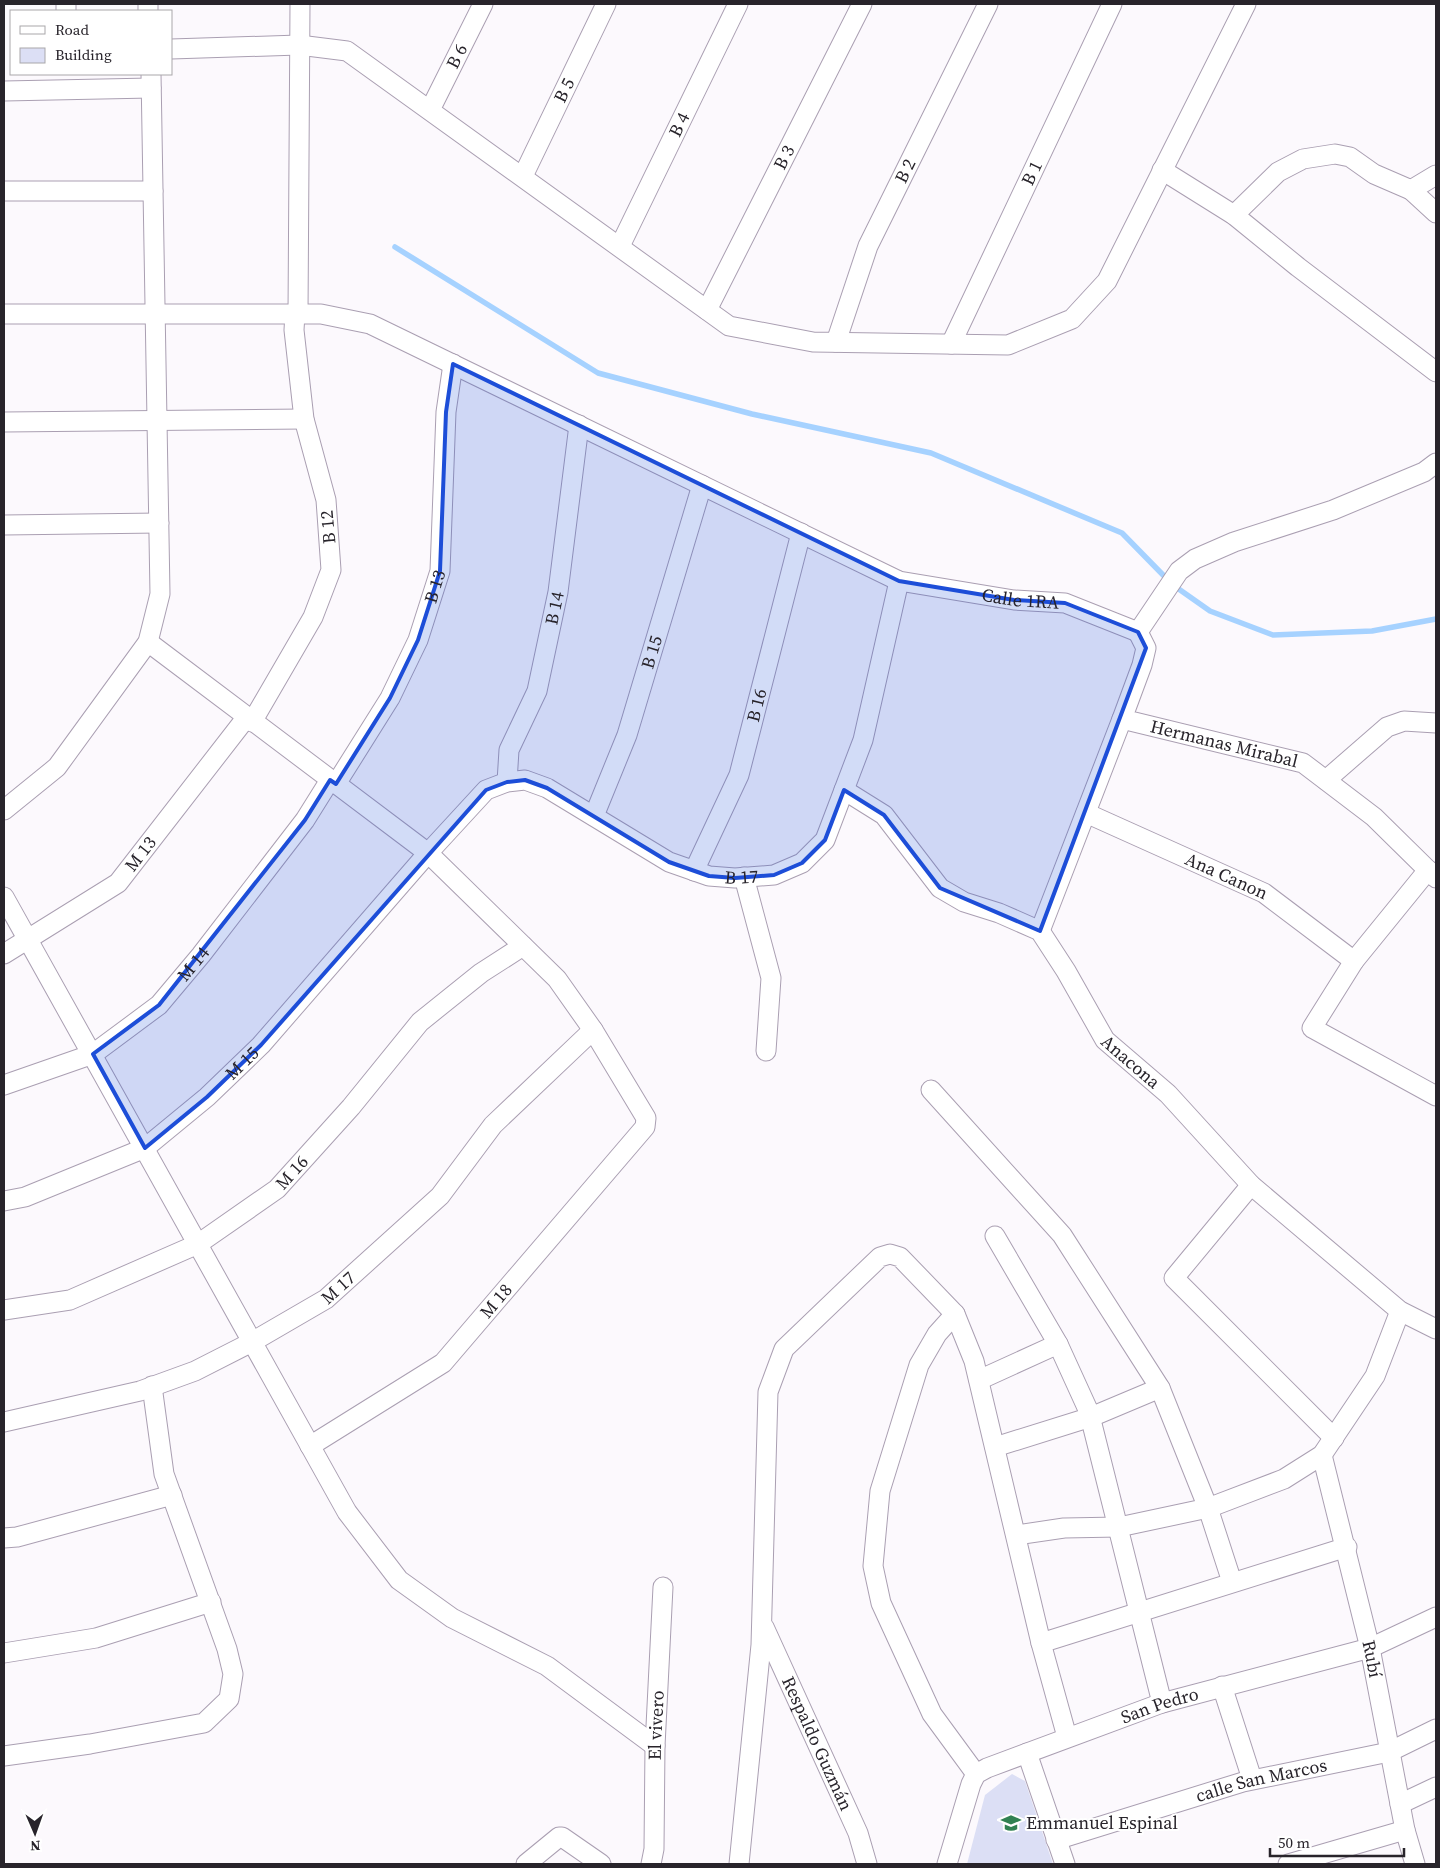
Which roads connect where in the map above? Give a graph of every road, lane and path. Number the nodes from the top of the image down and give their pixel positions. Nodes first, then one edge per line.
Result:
1 (300, 4) edge
2 (483, 4) edge
3 (606, 4) edge
4 (738, 4) edge
5 (862, 4) edge
6 (988, 4) edge
7 (1112, 4) edge
8 (1246, 4) edge
9 (299, 45) junction
10 (172, 49) edge
11 (151, 81) edge
12 (67, 82) edge
13 (4, 91) edge
14 (430, 110) junction
15 (1162, 170) junction
16 (1436, 175) edge
17 (523, 176) junction
18 (1411, 190) junction
19 (4, 191) edge
20 (153, 191) junction
21 (1436, 213) edge
22 (1234, 215) junction
23 (620, 246) junction
24 (707, 310) junction
25 (4, 314) edge
26 (296, 314) junction
27 (155, 316) junction
28 (836, 342) junction
29 (951, 344) junction
30 (453, 364) junction
31 (1436, 372) edge
32 (157, 419) junction
33 (304, 419) junction
34 (4, 422) edge
35 (579, 426) junction
36 (1436, 463) edge
37 (702, 485) junction
38 (159, 523) junction
39 (4, 525) edge
40 (800, 533) junction
41 (899, 581) junction
42 (1138, 632) junction
43 (148, 642) junction
44 (249, 720) junction
45 (1122, 720) junction
46 (1436, 724) edge
47 (1326, 780) junction
48 (333, 782) junction
49 (507, 782) junction
50 (844, 790) junction
51 (4, 810) edge
52 (1086, 813) junction
53 (594, 816) junction
54 (428, 853) junction
55 (694, 871) junction
56 (1432, 874) edge
57 (744, 877) junction
58 (4, 897) edge
59 (1040, 931) junction
60 (27, 939) junction
61 (523, 946) junction
62 (4, 954) edge
63 (1354, 961) junction
64 (593, 1030) junction
65 (766, 1051) dead end
66 (93, 1054) junction
67 (4, 1085) edge
68 (931, 1090) dead end
69 (1436, 1096) edge
70 (145, 1148) junction
71 (1251, 1185) junction
72 (4, 1201) edge
73 (995, 1236) dead end
74 (198, 1244) junction
75 (4, 1310) edge
76 (1400, 1311) junction
77 (955, 1314) junction
78 (1436, 1329) edge
79 (252, 1342) junction
80 (1058, 1344) junction
81 (979, 1380) junction
82 (152, 1386) junction
83 (1160, 1388) junction
84 (1090, 1418) junction
85 (4, 1422) edge
86 (1334, 1438) junction
87 (310, 1446) junction
88 (995, 1447) junction
89 (1322, 1456) junction
90 (172, 1495) junction
91 (1208, 1508) junction
92 (1119, 1527) junction
93 (1016, 1534) junction
94 (4, 1538) edge
95 (1346, 1547) junction
96 (1232, 1582) junction
97 (663, 1587) dead end
98 (211, 1602) junction
99 (1141, 1613) junction
100 (1436, 1617) edge
101 (762, 1622) junction
102 (1041, 1643) junction
103 (1370, 1648) junction
104 (4, 1653) edge
105 (1222, 1686) junction
106 (1162, 1703) junction
107 (1436, 1729) edge
108 (1067, 1737) junction
109 (656, 1746) junction
110 (1389, 1752) junction
111 (1027, 1753) junction
112 (4, 1756) edge
113 (976, 1774) junction
114 (1252, 1780) junction
115 (1436, 1787) edge
116 (1400, 1804) junction
117 (1405, 1830) junction
118 (1056, 1840) junction
119 (526, 1864) edge
120 (601, 1864) edge
121 (651, 1864) edge
122 (739, 1864) edge
123 (867, 1864) edge
124 (947, 1864) edge
125 (1064, 1864) edge
126 (1288, 1864) edge
127 (1415, 1864) edge

1 - 9 street, B 12
2 - 14 street, B 6
3 - 17 street, B 5
4 - 23 street, B 4
5 - 24 street, B 3
6 - 28 street, B 2
7 - 29 street, B 1
8 - 15 street
9 - 10 street
9 - 14 street
9 - 26 street, B 12
11 - 12 street
11 - 20 street
12 - 13 street
14 - 17 street
15 - 22 street
15 - 29 street
16 - 18 street
17 - 23 street
18 - 21 street
18 - 22 street
19 - 20 street
20 - 27 street
22 - 31 street
23 - 24 street
24 - 28 street
25 - 27 street, Calle 1RA
26 - 27 street, Calle 1RA
26 - 30 street, Calle 1RA
26 - 33 street, B 12
27 - 32 street
28 - 29 street
30 - 35 street, Calle 1RA
30 - 48 street, B 13
32 - 33 street
32 - 34 street
32 - 38 street
33 - 44 street, B 12
35 - 37 street, Calle 1RA
35 - 49 street, B 14
36 - 42 street
37 - 40 street, Calle 1RA
37 - 53 street, B 15
38 - 39 street
38 - 43 street
40 - 41 street, Calle 1RA
40 - 55 street, B 16
41 - 42 street, Calle 1RA
41 - 50 street, B 17
42 - 45 street
43 - 44 street
43 - 51 street
44 - 48 street
44 - 60 street, M 13
45 - 47 street, Hermanas Mirabal
45 - 52 street
46 - 47 street
47 - 56 street, Hermanas Mirabal
48 - 54 street
48 - 66 street, M 14
49 - 53 street, B 17
49 - 54 street, B 17
50 - 57 street, B 17
50 - 59 street
52 - 59 street
52 - 63 street, Ana Canon
53 - 55 street, B 17
54 - 61 street
54 - 70 street, M 15
55 - 57 street, B 17
56 - 63 street
57 - 65 street
58 - 60 street
59 - 71 street, Anacona
60 - 62 street, M 13
60 - 66 street
61 - 64 street
61 - 74 street, M 16
63 - 69 street
64 - 79 street, M 17
64 - 87 street, M 18
66 - 67 street, M 14
66 - 70 street
68 - 83 street
70 - 72 street, M 15
70 - 74 street
71 - 76 street, Anacona
71 - 86 street
73 - 80 street
74 - 75 street, M 16
74 - 79 street
76 - 78 street, Anacona
76 - 86 street
77 - 81 street
77 - 101 street
77 - 113 street
79 - 82 street, M 17
79 - 87 street
80 - 81 street
80 - 84 street
81 - 88 street
82 - 85 street, M 17
82 - 90 street
83 - 84 street
83 - 91 street
84 - 88 street
84 - 92 street
86 - 89 street
87 - 109 street
88 - 93 street
89 - 91 street
89 - 95 street, Rubí
90 - 94 street
90 - 98 street
91 - 92 street
91 - 96 street
92 - 93 street
92 - 99 street
93 - 102 street
95 - 96 street
95 - 103 street, Rubí
96 - 99 street
97 - 109 street, El vivero
98 - 104 street
98 - 112 street
99 - 102 street
99 - 106 street
100 - 103 street, San Pedro
101 - 122 street
101 - 123 street, Respaldo Guzmán
102 - 108 street
103 - 105 street, San Pedro
103 - 110 street, Rubí
105 - 106 street, San Pedro
105 - 114 street
106 - 108 street, San Pedro
107 - 110 street, calle San Marcos
108 - 111 street, San Pedro
109 - 121 street, El vivero
110 - 114 street, calle San Marcos
110 - 116 street, Rubí
111 - 113 street, San Pedro
111 - 118 street
113 - 124 street
114 - 118 street, calle San Marcos
115 - 116 street
116 - 117 street, Rubí
117 - 126 street
117 - 127 street, Rubí
118 - 125 street
119 - 120 street

